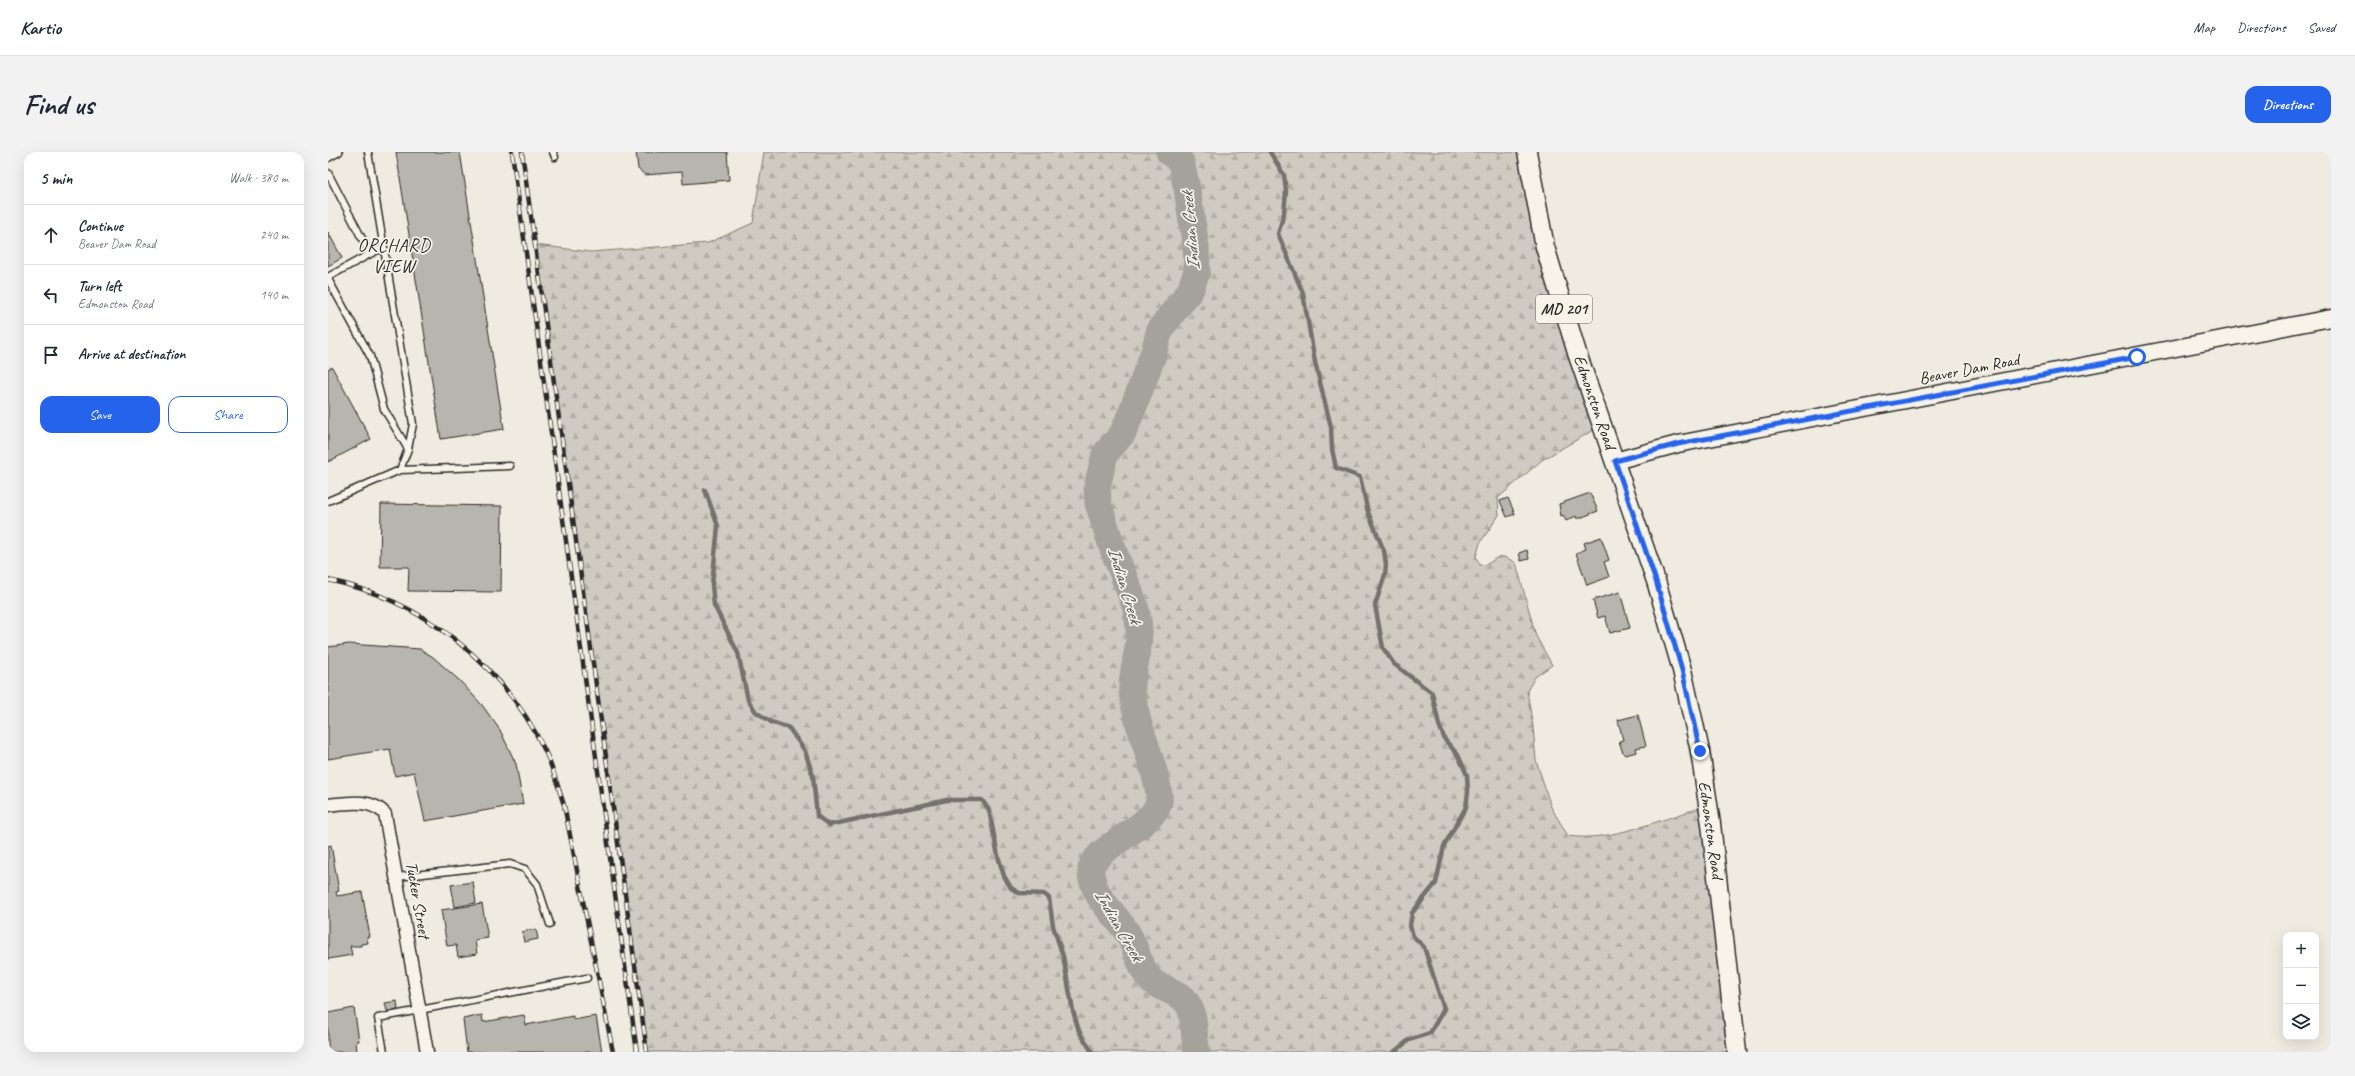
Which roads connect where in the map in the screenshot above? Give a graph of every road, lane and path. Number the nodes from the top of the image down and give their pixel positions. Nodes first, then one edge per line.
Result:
1 (339, 152) edge
2 (368, 152) edge
3 (1527, 152) edge
4 (328, 158) edge
5 (328, 173) edge
6 (384, 248) junction
7 (370, 254) junction
8 (328, 278) edge
9 (2331, 318) edge
10 (408, 449) junction
11 (1615, 461) junction
12 (510, 466) dead end
13 (400, 470) junction
14 (328, 501) edge
15 (328, 806) edge
16 (397, 878) junction
17 (550, 924) dead end
18 (587, 978) dead end
19 (420, 1010) junction
20 (384, 1052) edge
21 (427, 1052) edge
22 (1737, 1052) edge

1 - 4 lane
2 - 6 lane
3 - 11 main road, Edmonston Road / MD 201
5 - 7 lane
6 - 7 lane
6 - 10 lane
7 - 8 lane
8 - 10 lane
9 - 11 street, Beaver Dam Road
10 - 13 lane
11 - 22 main road, Edmonston Road / MD 201
12 - 13 lane
13 - 14 lane
15 - 16 street, Tucker Street
16 - 17 lane
16 - 19 street, Tucker Street
18 - 19 lane
19 - 20 lane
19 - 21 street, Tucker Street

